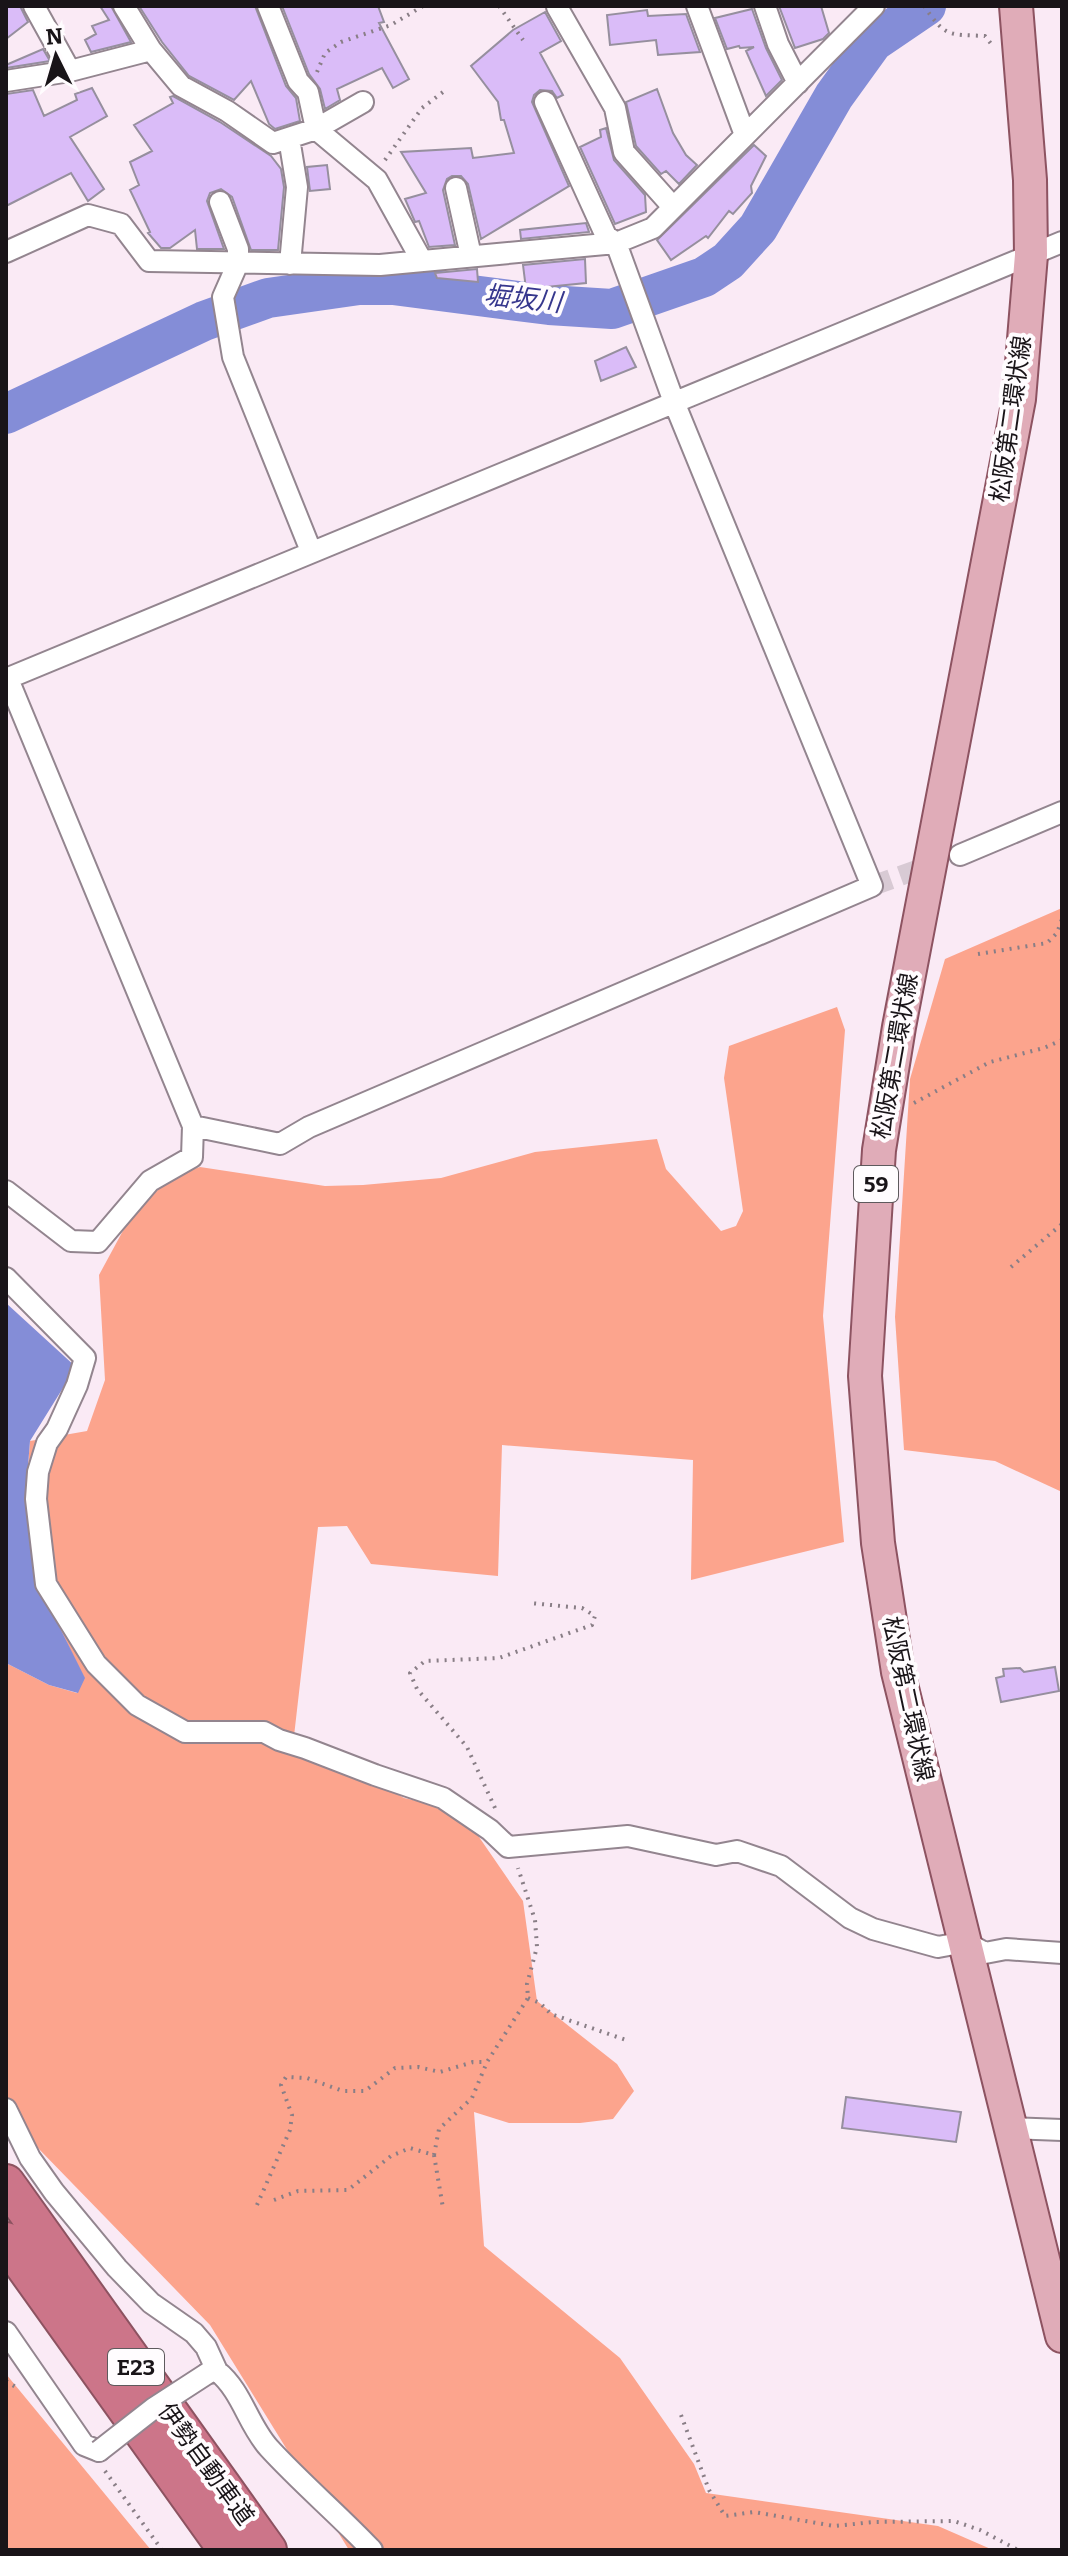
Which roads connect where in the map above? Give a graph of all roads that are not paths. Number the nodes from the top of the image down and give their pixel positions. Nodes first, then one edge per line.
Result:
1 (34, 6) edge
2 (124, 6) edge
3 (268, 6) edge
4 (697, 6) edge
5 (765, 6) edge
6 (874, 6) edge
7 (557, 7) edge
8 (1017, 15) edge
9 (151, 50) junction
10 (70, 71) junction
11 (6, 81) edge
12 (798, 83) junction
13 (363, 102) dead end
14 (545, 102) dead end
15 (316, 129) junction
16 (745, 135) junction
17 (289, 138) junction
18 (456, 188) dead end
19 (220, 202) dead end
20 (673, 207) junction
21 (1062, 242) edge
22 (616, 243) junction
23 (6, 252) edge
24 (1031, 255) junction
25 (471, 256) junction
26 (422, 261) junction
27 (238, 263) junction
28 (290, 264) junction
29 (674, 402) junction
30 (311, 551) junction
31 (7, 679) edge
32 (1062, 812) edge
33 (960, 855) tunnel mouth
34 (193, 1126) junction
35 (6, 1191) edge
36 (6, 1278) edge
37 (965, 1942) junction
38 (1062, 1953) edge
39 (6, 2109) edge
40 (1011, 2128) junction
41 (1062, 2130) edge
42 (6, 2183) edge
43 (6, 2241) edge
44 (6, 2332) edge
45 (1062, 2336) edge
46 (213, 2372) junction
47 (227, 2550) edge
48 (268, 2550) edge
49 (372, 2550) edge

1 - 10 street
2 - 9 street
3 - 15 street
4 - 16 street
5 - 12 street
6 - 12 street
7 - 20 street
8 - 24 main road, 松阪第二環状線 / 59
9 - 10 street
9 - 17 street
10 - 11 street
12 - 16 street
13 - 15 street
14 - 22 street
15 - 17 street
15 - 26 street
16 - 20 street
17 - 28 street
18 - 25 street
19 - 27 street
20 - 22 street
21 - 24 street
22 - 25 street
22 - 29 street
23 - 27 street
24 - 29 street
24 - 37 main road, 松阪第二環状線 / 59
25 - 26 street
26 - 28 street
27 - 28 street
27 - 30 street
29 - 30 street
29 - 34 street
30 - 31 street
31 - 34 street
32 - 33 street
34 - 35 street
36 - 37 street
37 - 38 street
37 - 40 main road, 松阪第二環状線 / 59
39 - 46 street
40 - 41 street
40 - 45 main road, 松阪第二環状線 / 59
42 - 48 highway, 伊勢自動車道 / E23
43 - 47 highway, 伊勢自動車道 / E23
44 - 46 street, bridge
46 - 49 street

